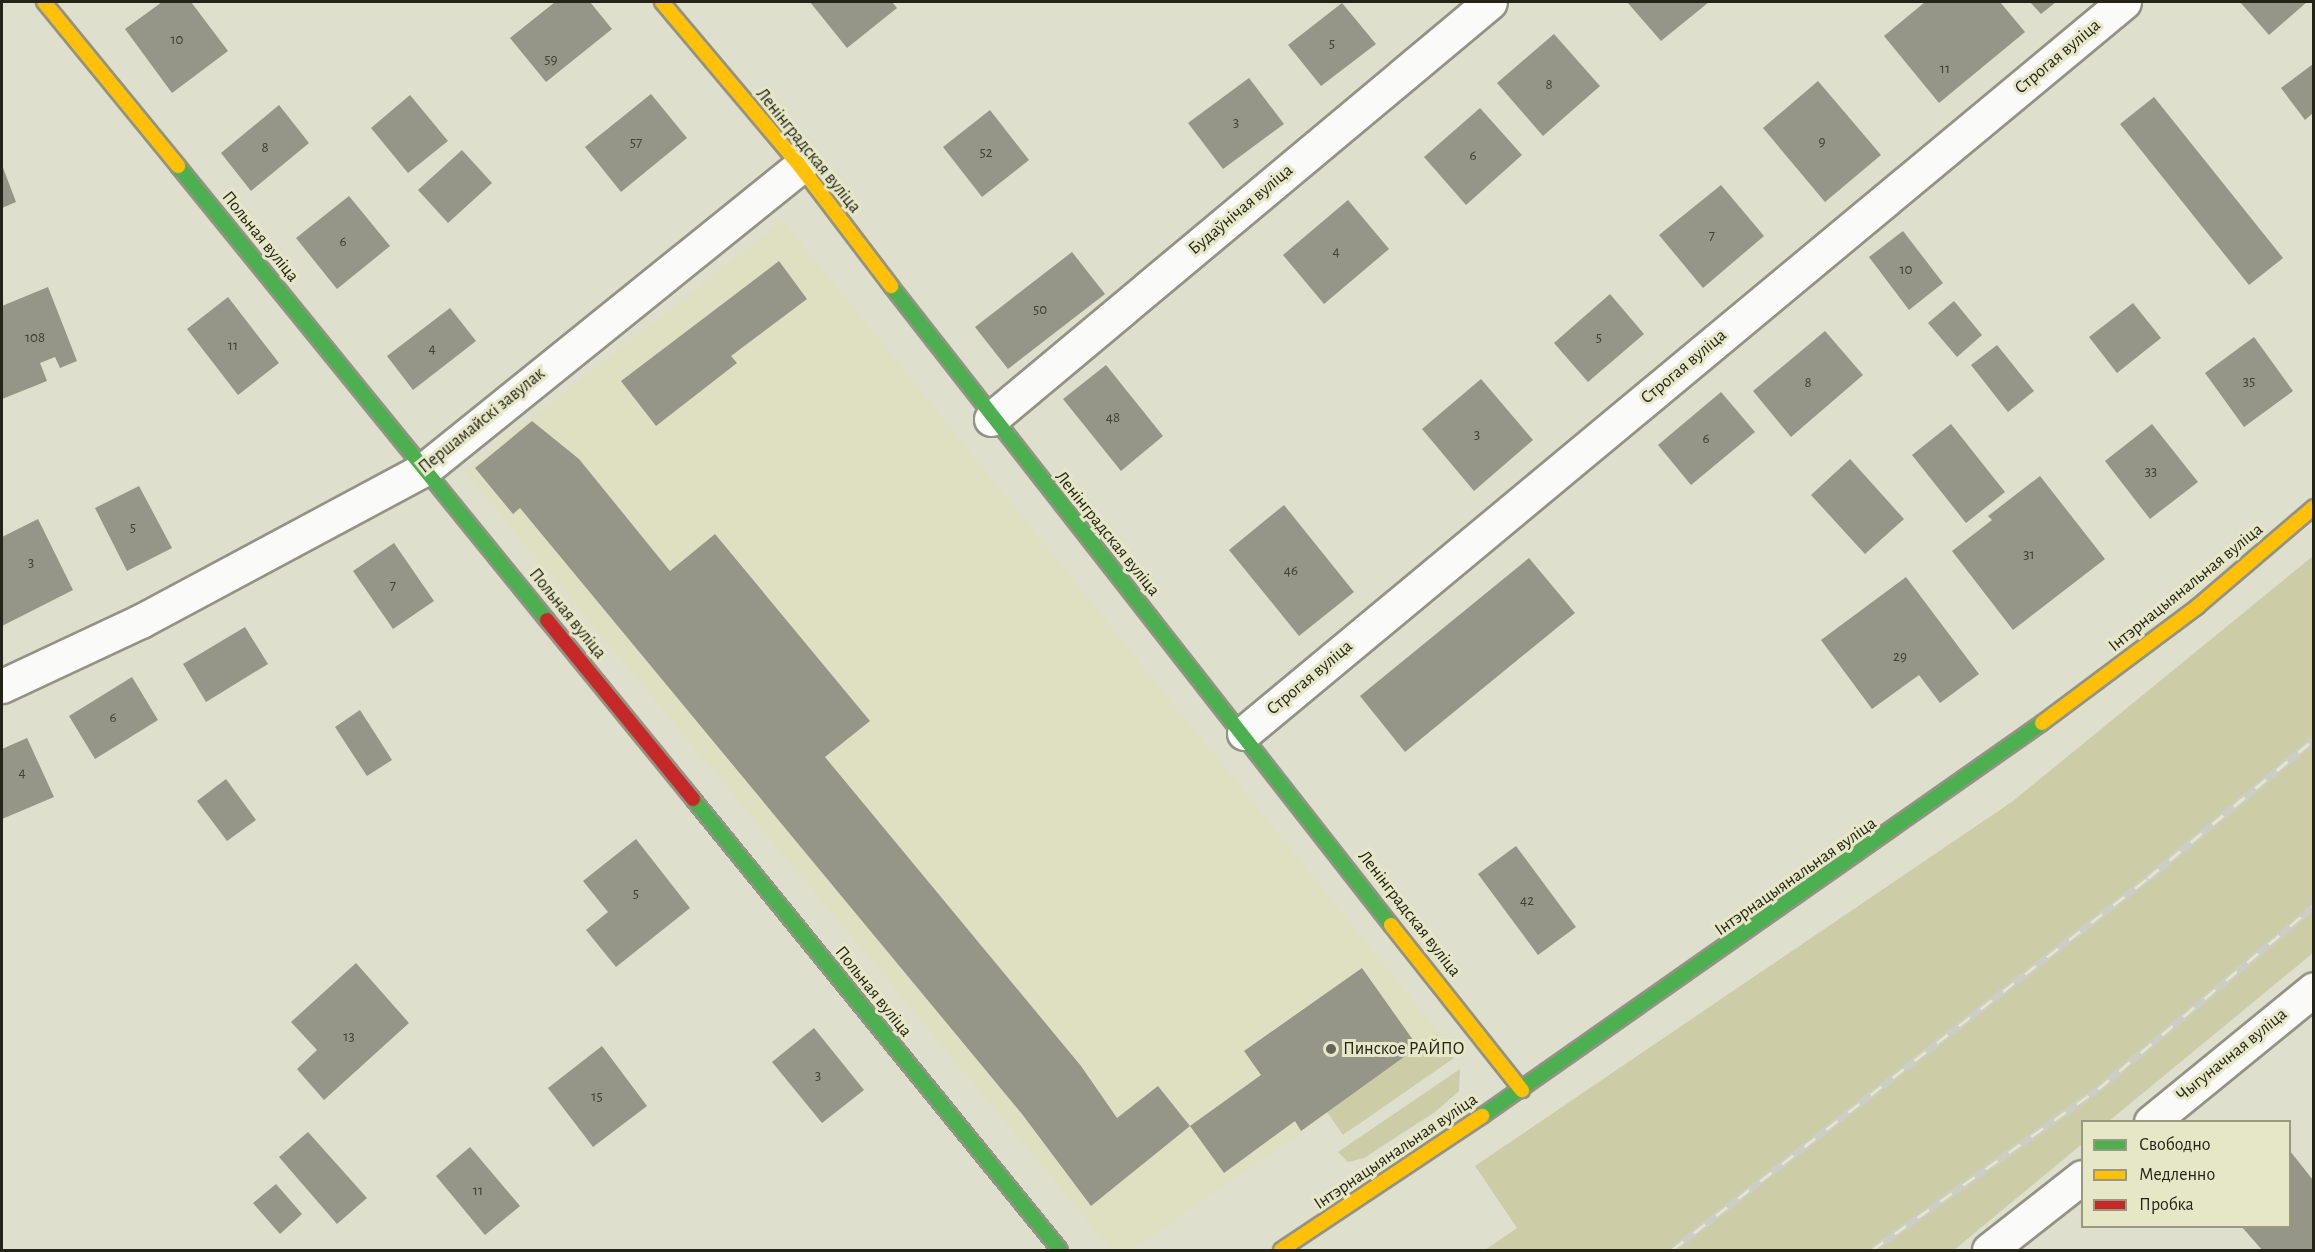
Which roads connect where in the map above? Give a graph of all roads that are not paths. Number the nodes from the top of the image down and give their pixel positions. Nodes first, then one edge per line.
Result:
1 (44, 2) edge
2 (662, 2) edge
3 (1490, 2) edge
4 (2124, 2) edge
5 (800, 166) junction
6 (991, 420) junction
7 (425, 469) junction
8 (2313, 507) edge
9 (2, 686) edge
10 (1244, 733) junction
11 (2313, 989) edge
12 (1522, 1090) junction
13 (2153, 1120) edge
14 (2081, 1178) edge
15 (1060, 1251) edge
16 (1281, 1251) edge
17 (1989, 1251) edge

1 - 7 street, Польная вуліца
2 - 5 street, Ленінградская вуліца
3 - 6 street, Будаўнічая вуліца
4 - 10 street, Строгая вуліца
5 - 6 street, Ленінградская вуліца
5 - 7 street, Першамайскі завулак
6 - 10 street, Ленінградская вуліца
7 - 9 street, Першамайскі завулак
7 - 15 street, Польная вуліца
8 - 12 street, Інтэрнацыянальная вуліца
10 - 12 street, Ленінградская вуліца
11 - 13 street, Чыгуначная вуліца
12 - 16 street, Інтэрнацыянальная вуліца
14 - 17 street

